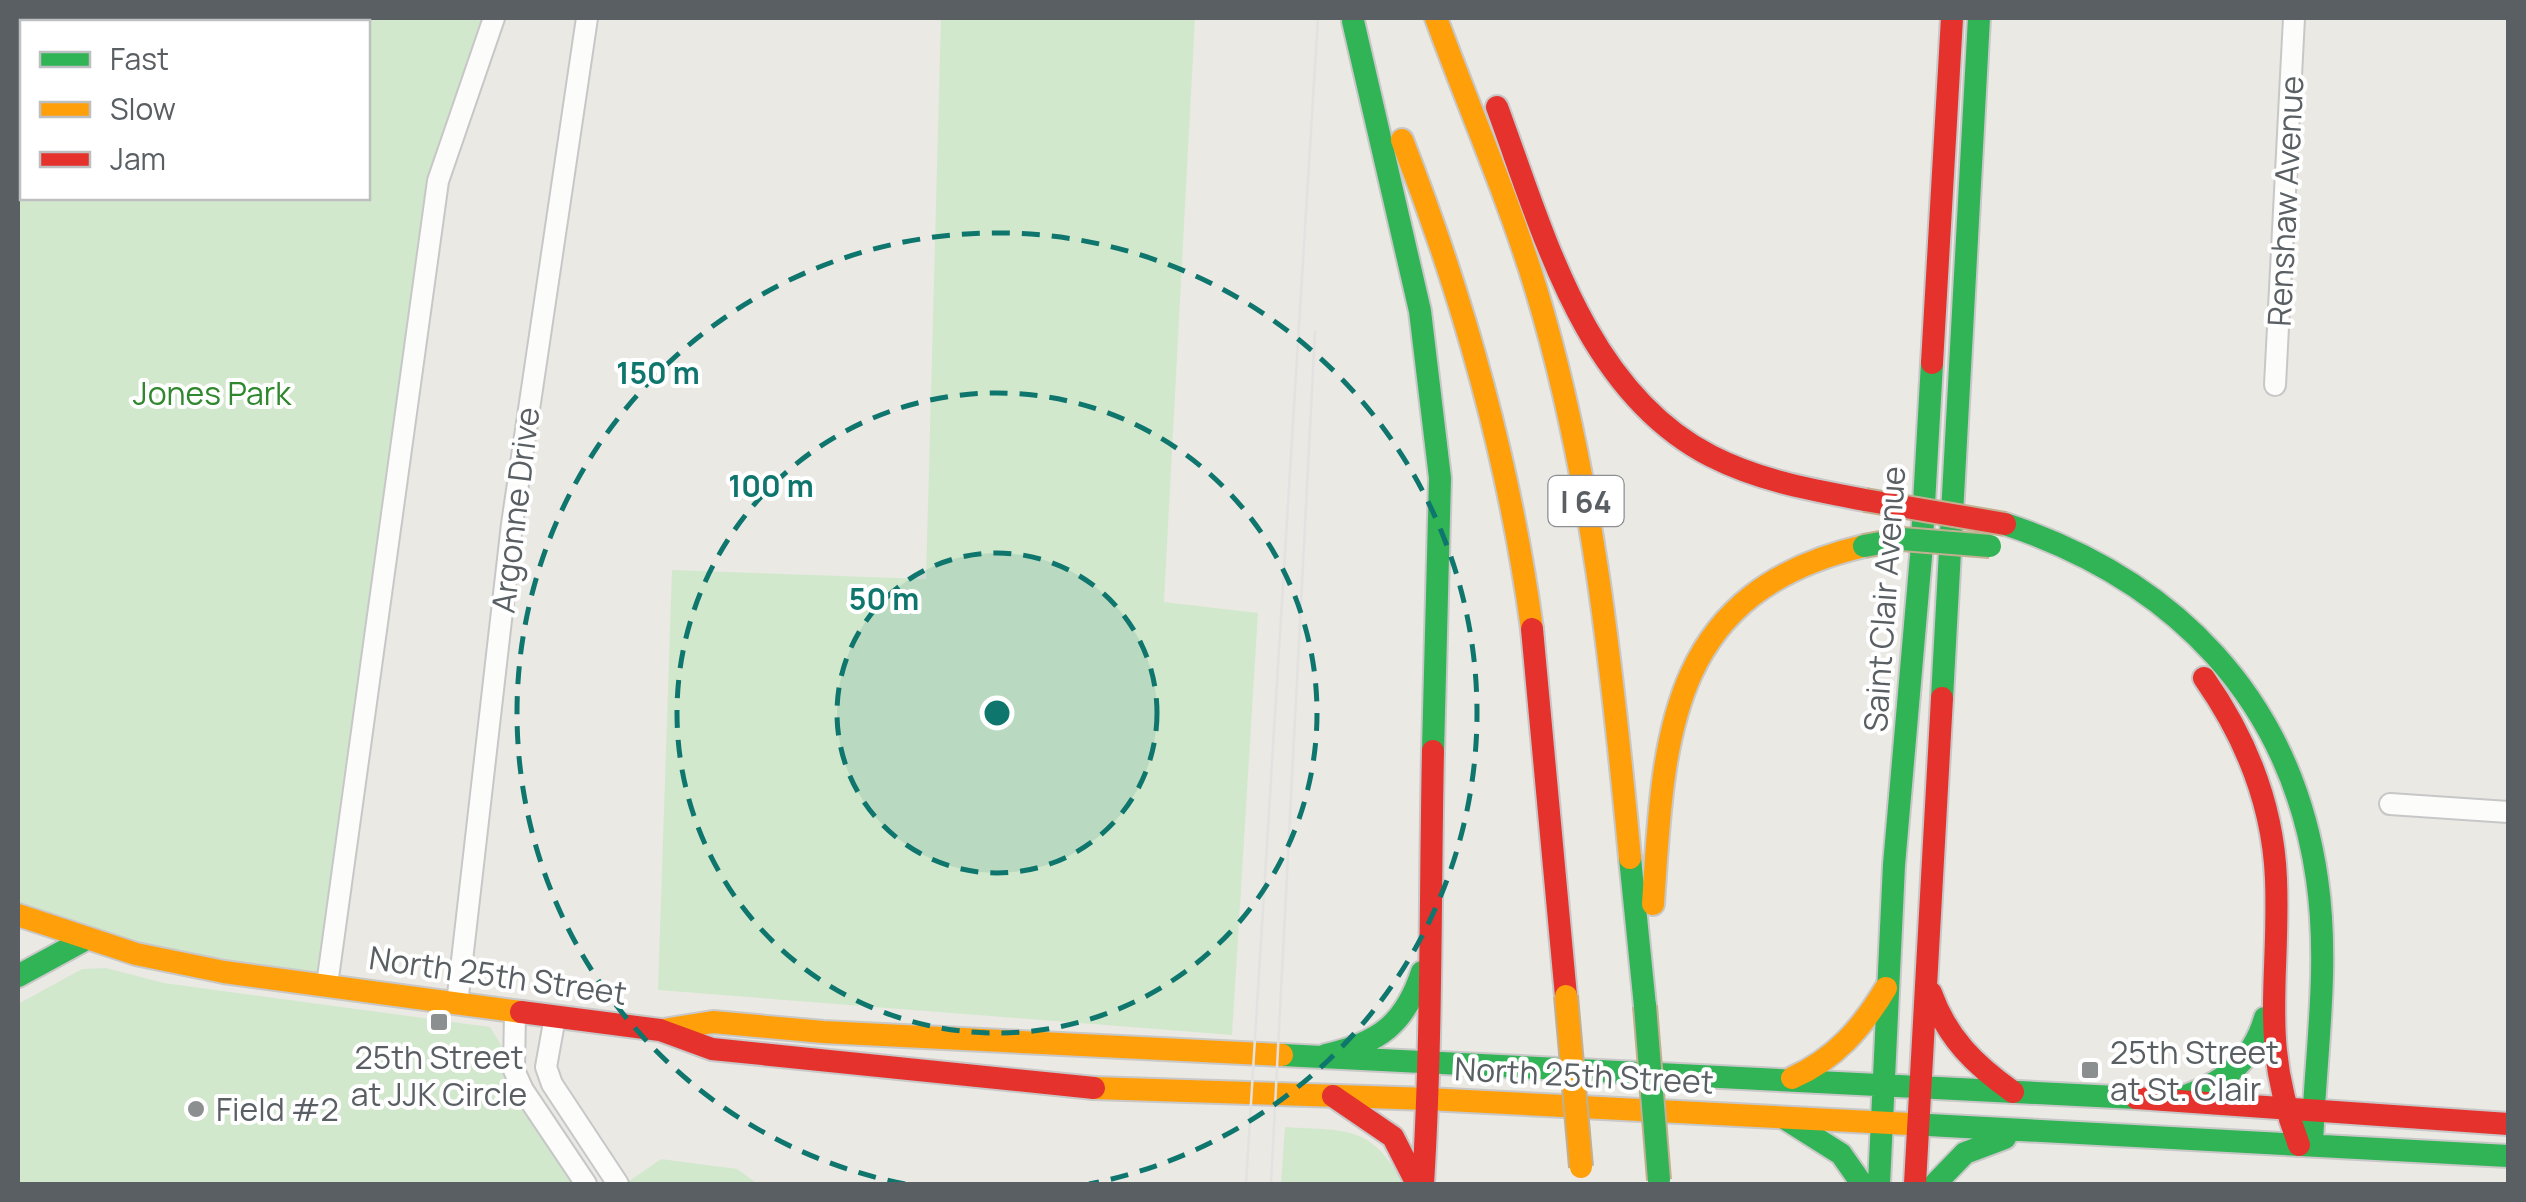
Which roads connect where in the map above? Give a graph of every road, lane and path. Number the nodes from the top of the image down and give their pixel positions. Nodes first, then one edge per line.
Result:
1 (494, 18) edge
2 (587, 18) edge
3 (1952, 18) edge
4 (1979, 18) edge
5 (2294, 18) edge
6 (1352, 19) edge
7 (1440, 28) edge
8 (2275, 385) dead end
9 (2390, 804) dead end
10 (2508, 812) edge
11 (18, 914) edge
12 (86, 938) junction
13 (1429, 950) junction
14 (18, 976) edge
15 (1927, 978) junction
16 (328, 984) junction
17 (1887, 985) junction
18 (2270, 996) junction
19 (457, 1004) junction
20 (1645, 1006) junction
21 (515, 1012) junction
22 (554, 1017) junction
23 (660, 1030) junction
24 (1326, 1056) junction
25 (1431, 1062) junction
26 (1784, 1081) junction
27 (1884, 1086) junction
28 (1921, 1087) junction
29 (2012, 1092) junction
30 (1333, 1096) junction
31 (1428, 1099) junction
32 (2175, 1100) junction
33 (2284, 1106) junction
34 (2312, 1107) junction
35 (1782, 1116) junction
36 (2508, 1124) edge
37 (1882, 1125) junction
38 (1918, 1128) junction
39 (2022, 1132) junction
40 (2305, 1145) junction
41 (2508, 1156) edge
42 (1582, 1176) edge
43 (1659, 1182) edge
44 (586, 1184) edge
45 (618, 1184) edge
46 (1420, 1184) edge
47 (1862, 1184) edge
48 (1879, 1184) edge
49 (1915, 1184) edge
50 (1934, 1184) edge

1 - 16 street
2 - 19 street, Argonne Drive
3 - 17 main road, Saint Clair Avenue
4 - 15 main road, Saint Clair Avenue
5 - 8 street, Renshaw Avenue
6 - 13 main road
6 - 42 main road, I 64, bridge
7 - 20 main road, I 64
7 - 34 main road, bridge
9 - 10 street
11 - 12 main road, North 25th Street
12 - 14 main road
12 - 16 main road, North 25th Street
13 - 24 main road
13 - 25 main road
15 - 28 main road, Saint Clair Avenue
15 - 29 main road
16 - 19 main road, North 25th Street
17 - 26 main road
17 - 27 main road, Saint Clair Avenue
18 - 20 main road, bridge
18 - 32 main road
18 - 33 main road
19 - 21 main road, North 25th Street
20 - 43 main road, I 64, bridge
21 - 22 main road, North 25th Street
21 - 44 street
22 - 23 main road, North 25th Street
22 - 45 street
23 - 24 main road, North 25th Street
23 - 30 main road, North 25th Street
24 - 25 main road, North 25th Street
25 - 26 main road, North 25th Street
25 - 31 main road
26 - 27 main road, North 25th Street
27 - 28 main road, North 25th Street
27 - 37 main road, Saint Clair Avenue
28 - 29 main road, North 25th Street
28 - 38 main road, Saint Clair Avenue
29 - 32 main road, North 25th Street
30 - 31 main road, North 25th Street
30 - 46 main road
31 - 35 main road, North 25th Street
31 - 46 main road
32 - 33 main road, North 25th Street
33 - 34 main road, North 25th Street
33 - 40 main road
34 - 36 main road, North 25th Street
34 - 40 main road
35 - 37 main road, North 25th Street
35 - 47 main road
37 - 38 main road, North 25th Street
37 - 48 main road, Saint Clair Avenue
38 - 39 main road, North 25th Street
38 - 49 main road, Saint Clair Avenue
39 - 40 main road, North 25th Street
39 - 50 main road
40 - 41 main road, North 25th Street

